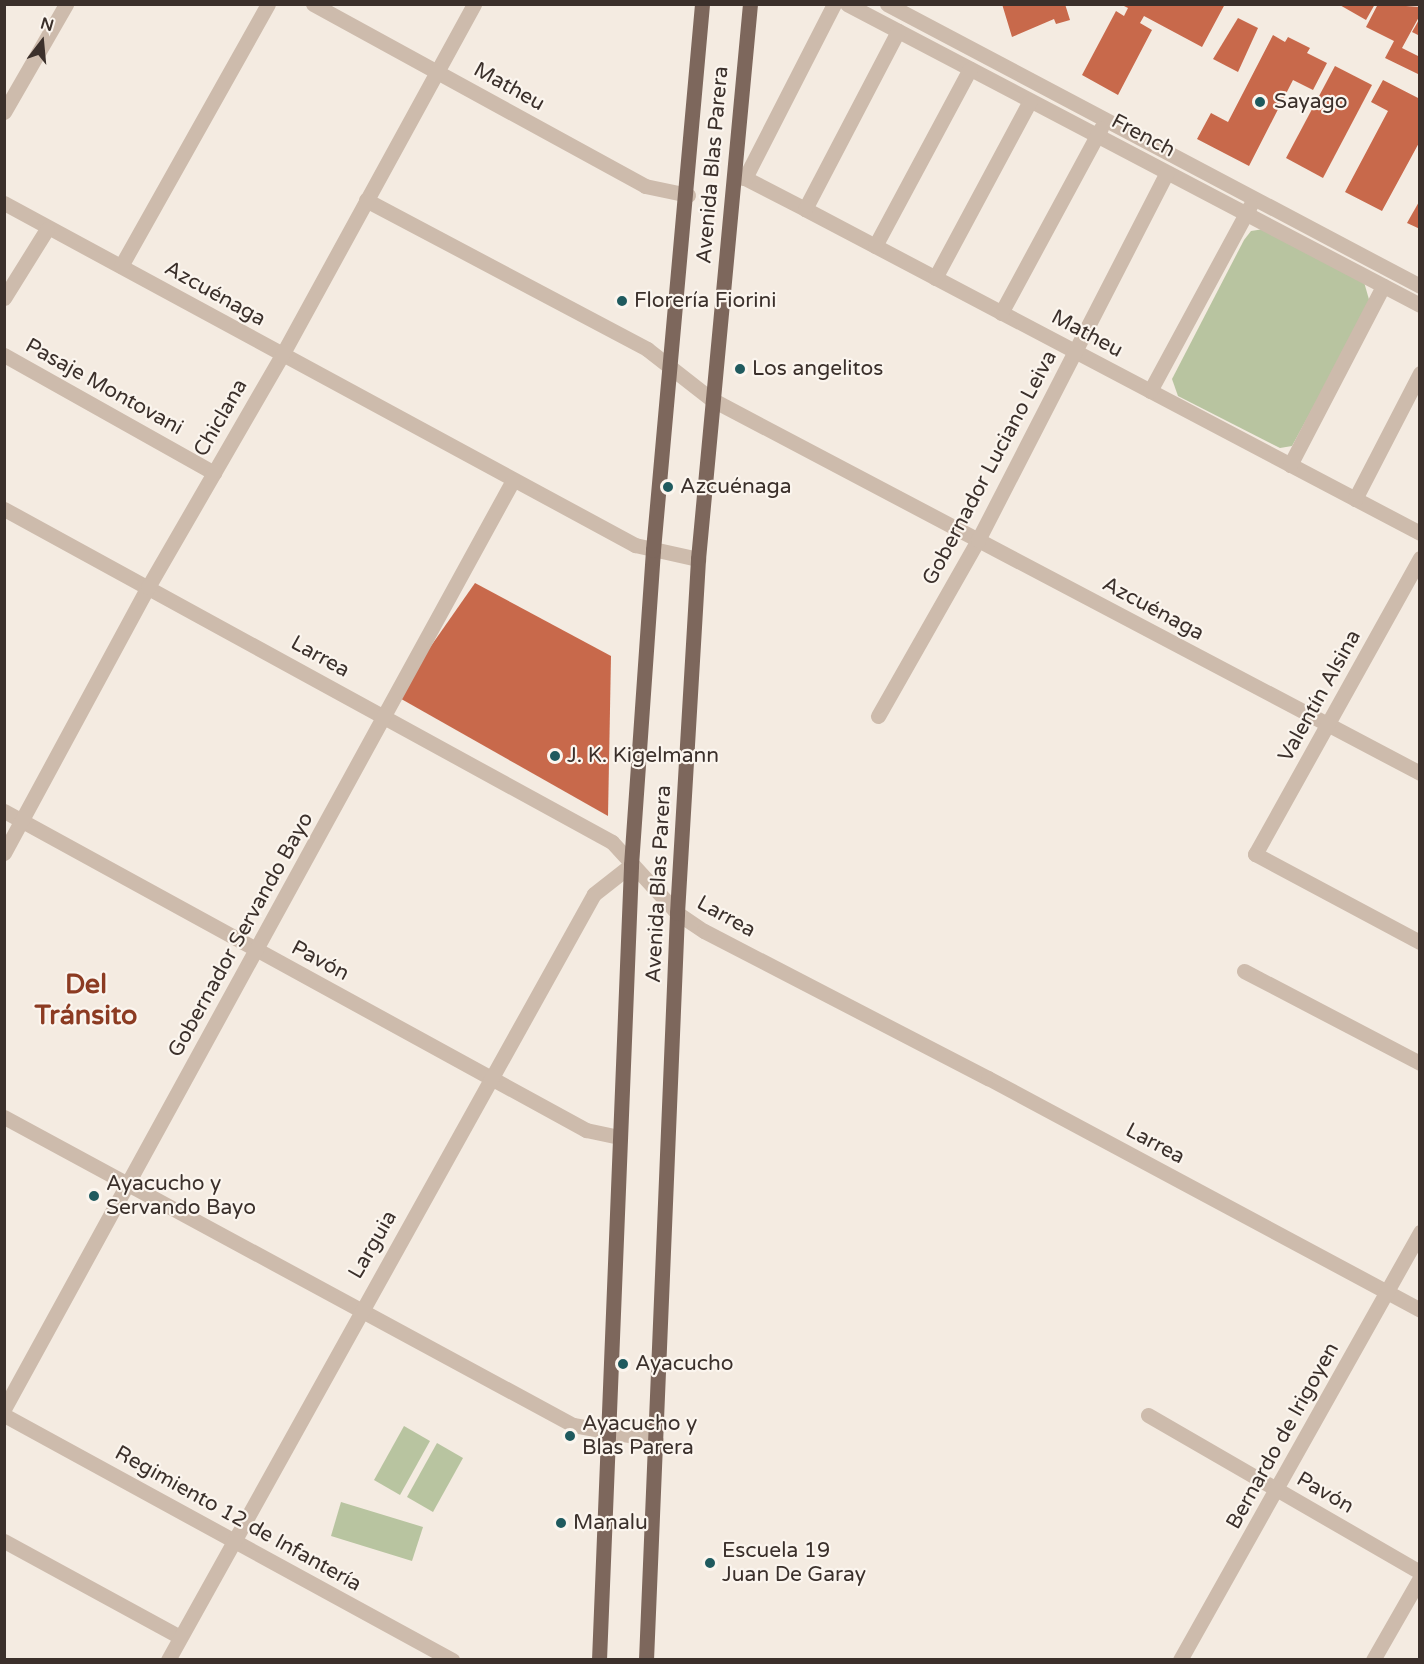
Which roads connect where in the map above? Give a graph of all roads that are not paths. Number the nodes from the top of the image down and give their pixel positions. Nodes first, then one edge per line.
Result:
1 (66, 4) edge
2 (268, 4) edge
3 (313, 4) edge
4 (474, 4) edge
5 (702, 4) edge
6 (750, 4) edge
7 (834, 4) edge
8 (847, 4) edge
9 (887, 4) edge
10 (898, 31) junction
11 (970, 69) junction
12 (438, 72) junction
13 (1030, 101) junction
14 (4, 112) edge
15 (1104, 121) junction
16 (1096, 136) junction
17 (1167, 173) junction
18 (739, 177) junction
19 (688, 195) junction
20 (1253, 199) junction
21 (366, 200) junction
22 (4, 203) edge
23 (805, 209) junction
24 (1246, 214) junction
25 (46, 229) junction
26 (875, 246) junction
27 (121, 266) junction
28 (935, 278) junction
29 (1383, 286) junction
30 (1419, 286) edge
31 (4, 298) edge
32 (1419, 305) edge
33 (1001, 313) junction
34 (1075, 351) junction
35 (4, 355) edge
36 (282, 355) junction
37 (669, 366) junction
38 (1419, 373) edge
39 (1150, 391) junction
40 (711, 399) junction
41 (1290, 465) junction
42 (214, 473) junction
43 (513, 480) junction
44 (1355, 499) junction
45 (4, 509) edge
46 (1419, 533) edge
47 (978, 540) junction
48 (653, 550) junction
49 (1419, 558) edge
50 (698, 559) junction
51 (148, 587) junction
52 (385, 716) junction
53 (878, 716) dead end
54 (1329, 725) junction
55 (1419, 772) edge
56 (4, 811) edge
57 (23, 820) junction
58 (4, 853) edge
59 (631, 865) junction
60 (677, 914) junction
61 (1419, 942) edge
62 (256, 951) junction
63 (1244, 970) dead end
64 (1419, 1063) edge
65 (492, 1078) junction
66 (4, 1117) edge
67 (620, 1137) junction
68 (130, 1185) junction
69 (1419, 1232) edge
70 (1386, 1292) junction
71 (1419, 1310) edge
72 (360, 1311) junction
73 (4, 1409) edge
74 (4, 1415) edge
75 (1148, 1415) dead end
76 (608, 1434) junction
77 (656, 1440) junction
78 (1278, 1490) junction
79 (4, 1541) edge
80 (232, 1541) junction
81 (1419, 1572) edge
82 (1419, 1578) edge
83 (180, 1637) junction
84 (168, 1659) edge
85 (452, 1659) edge
86 (599, 1659) edge
87 (646, 1659) edge
88 (1180, 1659) edge
89 (1373, 1659) edge

1 - 14 street
2 - 27 street
3 - 12 street, Matheu
4 - 12 street, Chiclana
5 - 19 main road, Avenida Blas Parera
6 - 18 main road, Avenida Blas Parera
7 - 18 street
8 - 10 street, French
9 - 15 street, French
10 - 11 street, French
10 - 23 street
11 - 13 street, French
11 - 26 street
12 - 19 street, Matheu
12 - 21 street, Chiclana
13 - 16 street, French
13 - 28 street
15 - 16 street
15 - 20 street, French
16 - 17 street, French
16 - 33 street
17 - 24 street, French
17 - 34 street, Gobernador Luciano Leiva
18 - 23 street, Matheu
18 - 40 main road, Avenida Blas Parera
19 - 37 main road, Avenida Blas Parera
20 - 24 street
20 - 30 street, French
21 - 36 street, Chiclana
21 - 37 street, Azcuénaga
22 - 25 street, Azcuénaga
23 - 26 street, Matheu
24 - 29 street, French
24 - 39 street
25 - 27 street, Azcuénaga
25 - 31 street
26 - 28 street, Matheu
27 - 36 street, Azcuénaga
28 - 33 street, Matheu
29 - 32 street, French
29 - 41 street
33 - 34 street, Matheu
34 - 39 street, Matheu
34 - 47 street, Gobernador Luciano Leiva
35 - 42 street, Pasaje Montovani
36 - 42 street, Chiclana
36 - 43 street, Azcuénaga
37 - 40 street, Azcuénaga
37 - 48 main road, Avenida Blas Parera
38 - 44 street
39 - 41 street, Matheu
40 - 47 street, Azcuénaga
40 - 50 main road, Avenida Blas Parera
41 - 44 street, Matheu
42 - 51 street, Chiclana
43 - 48 street, Azcuénaga
43 - 52 street, Gobernador Servando Bayo
44 - 46 street, Matheu
45 - 51 street, Larrea
47 - 53 street, Gobernador Luciano Leiva
47 - 54 street, Azcuénaga
48 - 50 street, Azcuénaga
48 - 59 main road, Avenida Blas Parera
49 - 54 street, Valentín Alsina
50 - 60 main road, Avenida Blas Parera
51 - 52 street, Larrea
51 - 57 street, Chiclana
52 - 59 street, Larrea
52 - 62 street, Gobernador Servando Bayo
54 - 55 street, Azcuénaga
54 - 61 street, Valentín Alsina
56 - 57 street, Pavón
57 - 58 street, Chiclana
57 - 62 street, Pavón
59 - 60 street, Larrea
59 - 65 street, Larguia
59 - 67 main road, Avenida Blas Parera
60 - 70 street, Larrea
60 - 77 main road, Avenida Blas Parera
62 - 65 street, Pavón
62 - 68 street, Gobernador Servando Bayo
63 - 64 street
65 - 67 street, Pavón
65 - 72 street, Larguia
66 - 68 street
67 - 76 main road, Avenida Blas Parera
68 - 72 street
68 - 73 street, Gobernador Servando Bayo
69 - 70 street, Bernardo de Irigoyen
70 - 71 street, Larrea
70 - 78 street, Bernardo de Irigoyen
72 - 76 street
72 - 80 street, Larguia
74 - 80 street, Regimiento 12 de Infantería
75 - 78 street, Pavón
76 - 77 street
76 - 86 main road, Avenida Blas Parera
77 - 87 main road, Avenida Blas Parera
78 - 81 street, Pavón
78 - 88 street, Bernardo de Irigoyen
79 - 83 street
80 - 83 street, Larguia
80 - 85 street, Regimiento 12 de Infantería
82 - 89 street
83 - 84 street, Larguia

